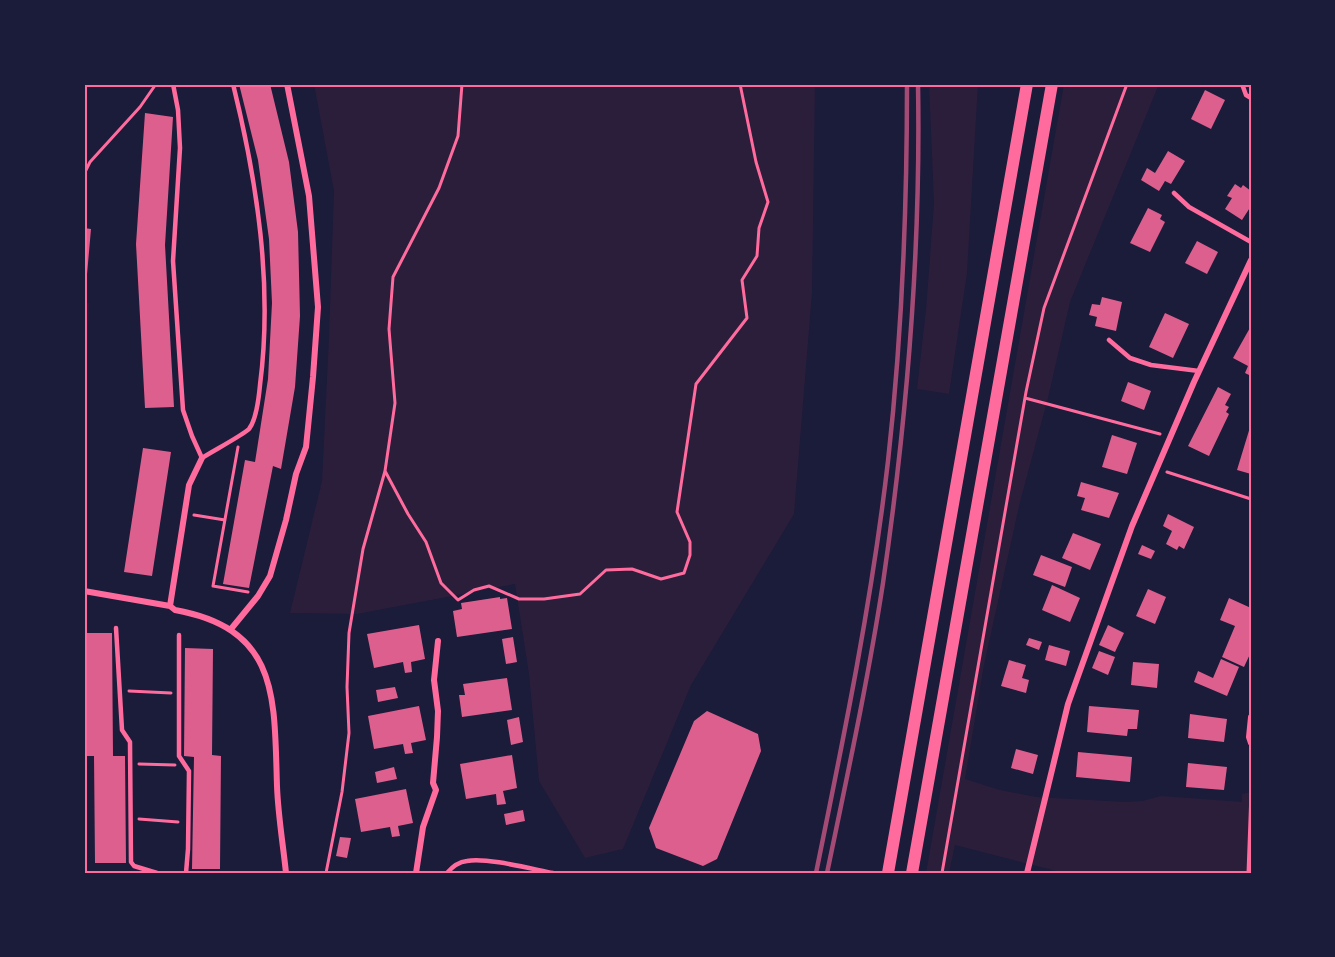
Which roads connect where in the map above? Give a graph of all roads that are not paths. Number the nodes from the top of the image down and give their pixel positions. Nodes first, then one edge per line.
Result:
1 (173, 84) edge
2 (233, 84) edge
3 (287, 84) edge
4 (1027, 84) edge
5 (1052, 84) edge
6 (1242, 84) edge
7 (1251, 98) edge
8 (1174, 193) dead end
9 (1251, 242) edge
10 (1251, 260) edge
11 (1109, 340) dead end
12 (1199, 371) junction
13 (202, 458) junction
14 (84, 591) edge
15 (170, 606) junction
16 (116, 628) dead end
17 (231, 629) junction
18 (179, 635) dead end
19 (438, 641) dead end
20 (1251, 717) edge
21 (1251, 742) edge
22 (157, 873) edge
23 (186, 873) edge
24 (286, 873) edge
25 (416, 873) edge
26 (447, 873) edge
27 (553, 873) edge
28 (888, 873) edge
29 (912, 873) edge
30 (1027, 873) edge

1 - 13 lane
2 - 13 lane
3 - 17 street
4 - 28 main road
5 - 29 main road
6 - 7 lane
8 - 9 lane
10 - 12 street
11 - 12 lane
12 - 30 street
13 - 15 street
14 - 15 street
15 - 17 street
16 - 22 lane
17 - 24 street
18 - 23 lane
19 - 25 street
20 - 21 street
26 - 27 lane

